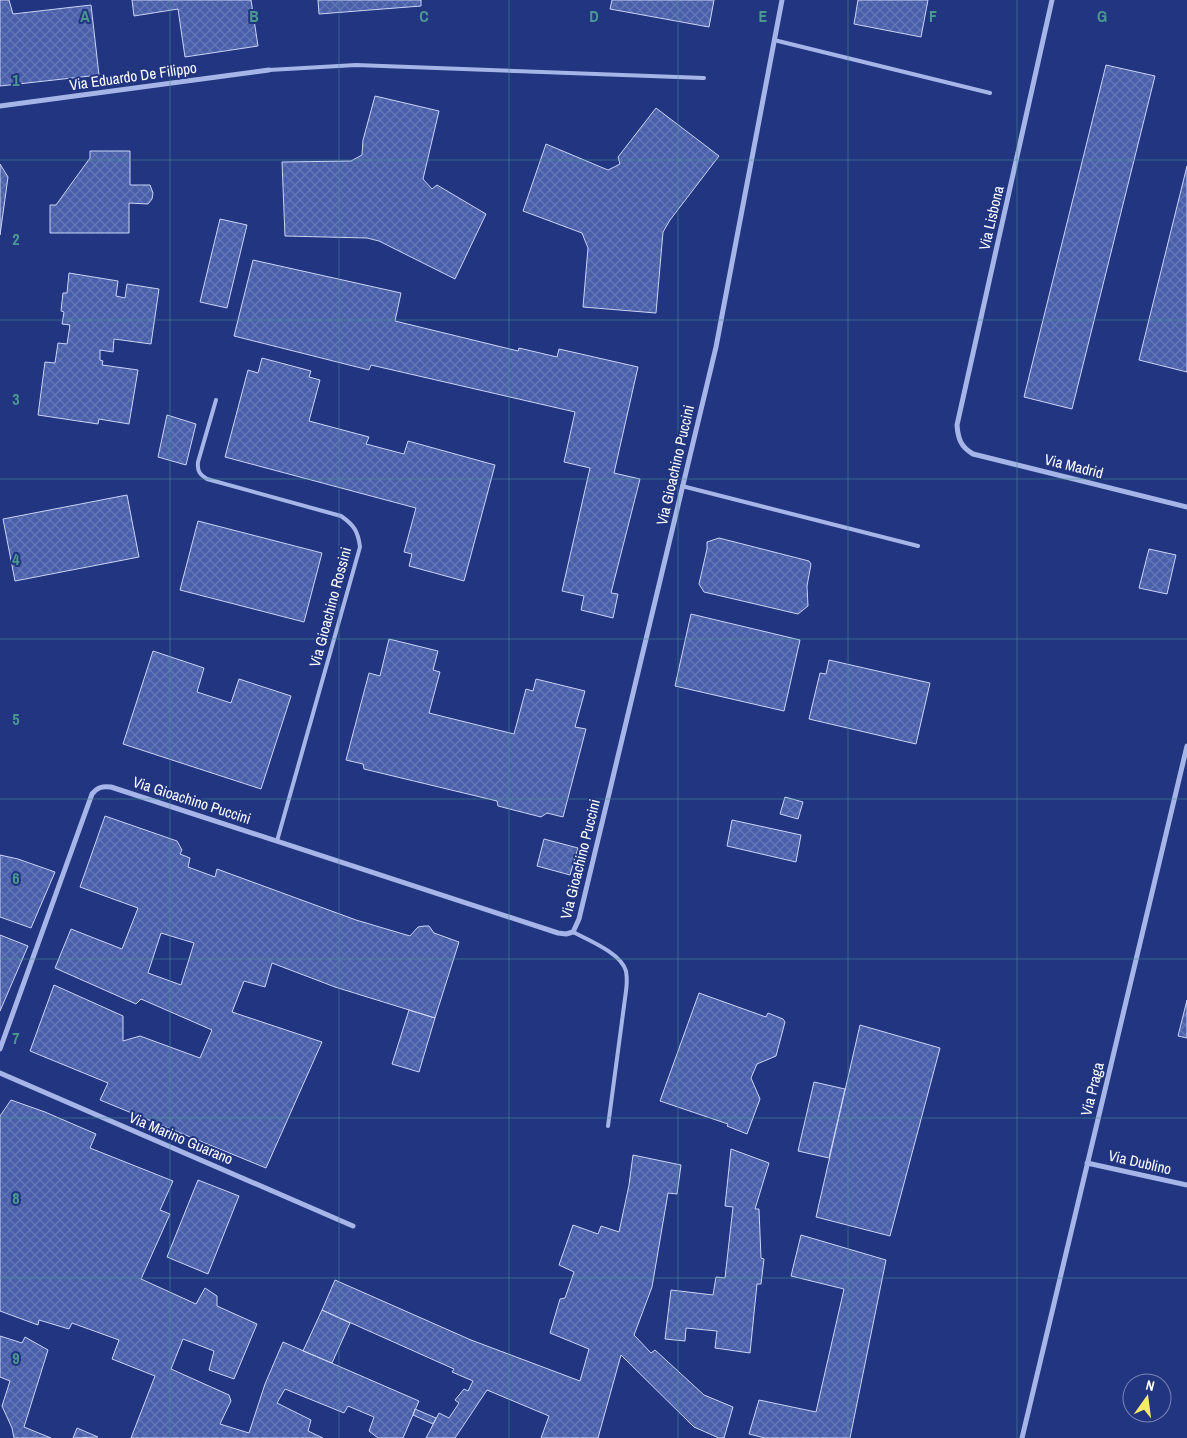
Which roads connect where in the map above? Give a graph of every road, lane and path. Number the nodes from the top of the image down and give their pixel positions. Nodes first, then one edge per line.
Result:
1 (782, 0) edge
2 (1052, 0) edge
3 (774, 40) junction
4 (269, 70) joint
5 (704, 78) dead end
6 (990, 93) dead end
7 (0, 106) edge
8 (216, 400) dead end
9 (960, 442) joint
10 (682, 486) junction
11 (1187, 507) edge
12 (918, 546) dead end
13 (1187, 746) edge
14 (276, 841) junction
15 (573, 932) junction
16 (0, 1049) edge
17 (0, 1073) edge
18 (608, 1126) dead end
19 (1087, 1163) junction
20 (1187, 1186) edge
21 (353, 1226) dead end
22 (1022, 1438) edge

1 - 3 street, Via Gioachino Puccini
2 - 9 street, Via Lisbona
3 - 6 lane
3 - 10 street, Via Gioachino Puccini
4 - 5 lane
4 - 7 street, Via Eduardo De Filippo
8 - 14 lane, Via Gioachino Rossini
9 - 11 street, Via Madrid
10 - 12 lane
10 - 15 street, Via Gioachino Puccini
13 - 19 street, Via Praga
14 - 15 street, Via Gioachino Puccini
14 - 16 street, Via Gioachino Puccini
15 - 18 lane, Via Gioachino Puccini
17 - 21 street, Via Marino Guarano
19 - 20 street, Via Dublino
19 - 22 street, Via Praga

